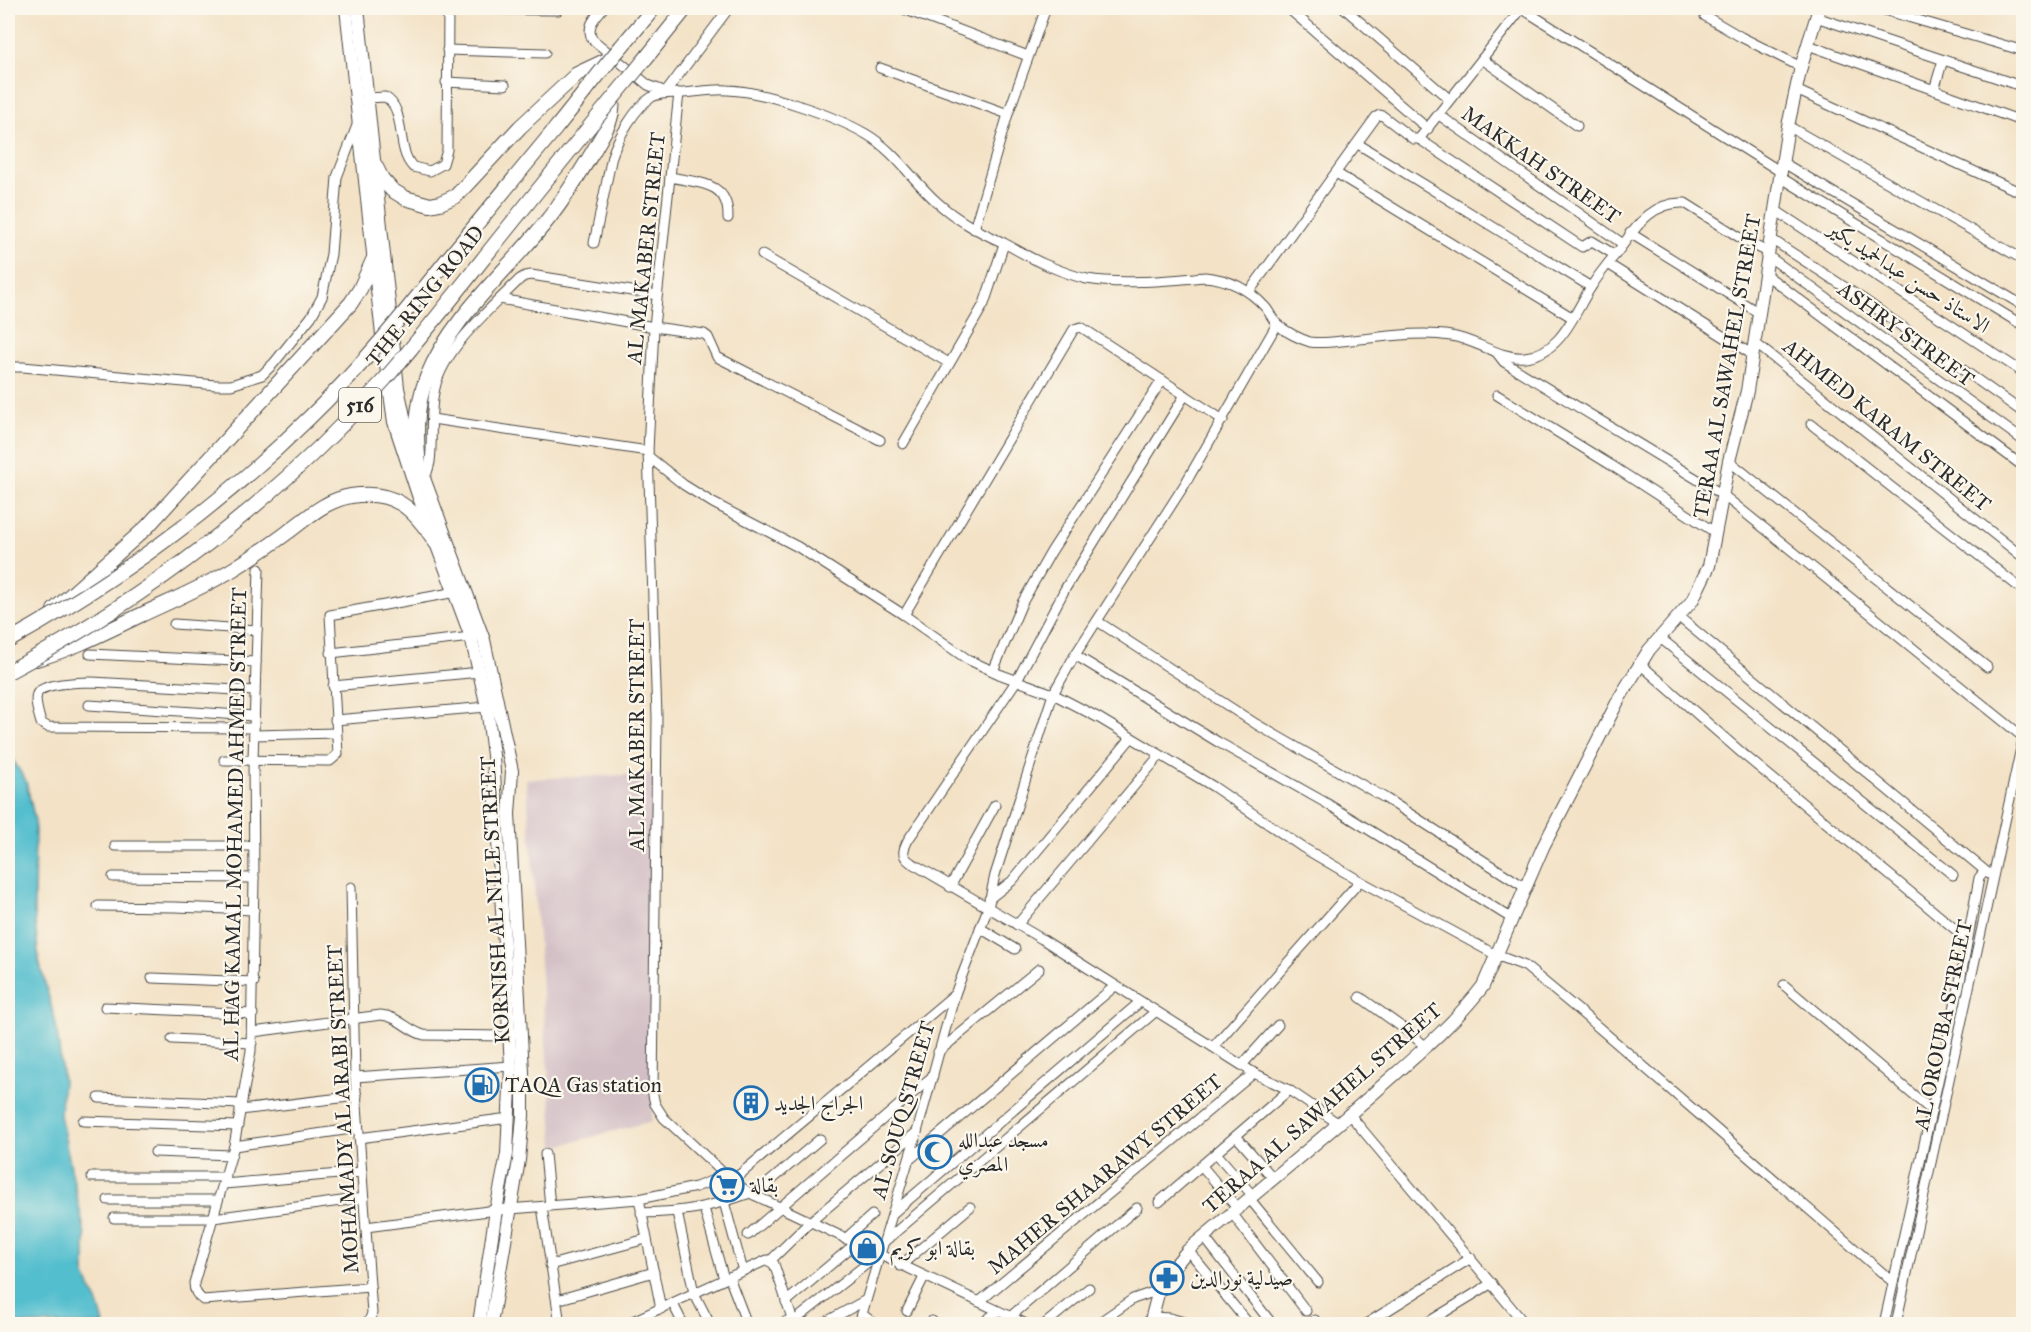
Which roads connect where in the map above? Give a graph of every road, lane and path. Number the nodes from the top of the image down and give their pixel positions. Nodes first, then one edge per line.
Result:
1 (346, 8) edge
2 (358, 8) edge
3 (448, 8) edge
4 (603, 8) edge
5 (654, 8) edge
6 (686, 8) edge
7 (729, 8) edge
8 (901, 8) edge
9 (1046, 8) edge
10 (1288, 8) edge
11 (1344, 8) edge
12 (1522, 8) edge
13 (1877, 8) edge
14 (558, 10) dead end
15 (1818, 12) edge
16 (1705, 16) dead end
17 (1808, 45) junction
18 (447, 50) junction
19 (2024, 51) edge
20 (545, 53) dead end
21 (1028, 56) junction
22 (611, 58) junction
23 (1482, 59) junction
24 (1943, 60) junction
25 (1801, 67) junction
26 (880, 68) dead end
27 (446, 82) junction
28 (505, 86) dead end
29 (2024, 87) edge
30 (1796, 90) junction
31 (1934, 90) junction
32 (666, 92) junction
33 (679, 93) junction
34 (367, 98) junction
35 (1449, 99) junction
36 (612, 100) junction
37 (1008, 114) junction
38 (1439, 115) junction
39 (2024, 122) edge
40 (358, 123) junction
41 (1577, 126) dead end
42 (1788, 126) junction
43 (1428, 129) junction
44 (1419, 139) junction
45 (1358, 144) junction
46 (375, 165) junction
47 (1781, 170) junction
48 (1336, 173) junction
49 (670, 177) junction
50 (2024, 194) edge
51 (1775, 210) junction
52 (728, 218) dead end
53 (974, 229) junction
54 (1630, 233) junction
55 (1771, 239) junction
56 (594, 243) dead end
57 (1005, 244) junction
58 (1623, 244) junction
59 (1768, 254) junction
60 (762, 255) dead end
61 (1615, 255) junction
62 (374, 258) junction
63 (2024, 260) edge
64 (1608, 264) junction
65 (1765, 274) junction
66 (1591, 287) junction
67 (1249, 292) junction
68 (657, 295) junction
69 (500, 299) junction
70 (2024, 306) edge
71 (1759, 313) junction
72 (1573, 318) junction
73 (1277, 324) junction
74 (2024, 326) edge
75 (654, 327) junction
76 (1754, 349) junction
77 (1497, 353) junction
78 (949, 363) junction
79 (8, 367) edge
80 (2024, 373) edge
81 (1162, 380) junction
82 (1185, 395) junction
83 (1497, 395) dead end
84 (2024, 413) edge
85 (432, 418) junction
86 (1223, 420) junction
87 (1811, 424) dead end
88 (880, 440) dead end
89 (2024, 441) edge
90 (903, 444) dead end
91 (648, 454) junction
92 (1730, 461) junction
93 (419, 467) junction
94 (2024, 467) edge
95 (424, 482) junction
96 (1723, 495) junction
97 (1716, 533) junction
98 (436, 543) junction
99 (2024, 558) edge
100 (259, 569) dead end
101 (2024, 591) edge
102 (456, 592) junction
103 (904, 615) junction
104 (1679, 617) junction
105 (1097, 621) junction
106 (174, 624) dead end
107 (31, 628) junction
108 (257, 630) junction
109 (471, 637) junction
110 (1659, 637) junction
111 (8, 641) edge
112 (331, 653) junction
113 (90, 654) dead end
114 (1075, 655) junction
115 (29, 661) junction
116 (256, 662) junction
117 (1639, 663) junction
118 (1987, 667) dead end
119 (993, 671) junction
120 (8, 672) edge
121 (480, 672) junction
122 (1017, 680) junction
123 (333, 686) junction
124 (255, 691) junction
125 (1053, 694) junction
126 (88, 705) dead end
127 (487, 707) junction
128 (255, 716) junction
129 (334, 720) junction
130 (254, 732) junction
131 (336, 733) junction
132 (2023, 735) edge
133 (1131, 738) junction
134 (510, 754) junction
135 (493, 755) junction
136 (1160, 755) junction
137 (224, 760) dead end
138 (253, 760) junction
139 (995, 805) dead end
140 (115, 846) dead end
141 (254, 846) junction
142 (1989, 874) junction
143 (1953, 875) dead end
144 (113, 877) dead end
145 (254, 878) junction
146 (1360, 881) junction
147 (351, 887) dead end
148 (950, 887) junction
149 (1526, 888) junction
150 (989, 904) junction
151 (98, 906) dead end
152 (254, 910) junction
153 (1511, 918) junction
154 (1017, 925) junction
155 (980, 928) junction
156 (1967, 939) junction
157 (1015, 949) dead end
158 (1496, 955) junction
159 (1039, 969) dead end
160 (152, 978) dead end
161 (254, 982) junction
162 (1784, 985) dead end
163 (1115, 986) junction
164 (1959, 987) junction
165 (1968, 991) junction
166 (955, 994) junction
167 (1360, 997) dead end
168 (1140, 1002) junction
169 (105, 1007) dead end
170 (1155, 1012) junction
171 (253, 1014) junction
172 (354, 1018) junction
173 (1278, 1025) dead end
174 (509, 1036) junction
175 (252, 1037) junction
176 (171, 1039) dead end
177 (1213, 1047) junction
178 (1426, 1047) junction
179 (938, 1052) junction
180 (1242, 1065) junction
181 (511, 1066) junction
182 (1254, 1072) junction
183 (933, 1076) junction
184 (355, 1077) junction
185 (1288, 1090) junction
186 (357, 1096) junction
187 (99, 1098) dead end
188 (241, 1107) junction
189 (1930, 1110) junction
190 (1350, 1115) junction
191 (509, 1118) junction
192 (83, 1121) dead end
193 (1339, 1124) junction
194 (238, 1126) junction
195 (917, 1132) junction
196 (359, 1133) junction
197 (1236, 1136) junction
198 (820, 1139) dead end
199 (233, 1150) junction
200 (155, 1152) dead end
201 (1216, 1153) junction
202 (545, 1154) dead end
203 (909, 1160) junction
204 (1202, 1165) junction
205 (362, 1172) junction
206 (92, 1177) dead end
207 (729, 1178) junction
208 (1273, 1178) junction
209 (225, 1180) junction
210 (752, 1194) junction
211 (364, 1197) junction
212 (1251, 1197) junction
213 (639, 1199) junction
214 (108, 1200) dead end
215 (218, 1200) junction
216 (724, 1202) junction
217 (1159, 1202) dead end
218 (546, 1207) junction
219 (780, 1207) junction
220 (970, 1207) dead end
221 (704, 1208) junction
222 (509, 1209) junction
223 (1137, 1209) dead end
224 (496, 1210) junction
225 (1235, 1211) junction
226 (677, 1212) junction
227 (641, 1213) junction
228 (892, 1214) junction
229 (872, 1215) dead end
230 (114, 1218) dead end
231 (213, 1218) junction
232 (810, 1222) junction
233 (366, 1227) junction
234 (748, 1235) dead end
235 (1204, 1237) junction
236 (646, 1239) junction
237 (845, 1239) junction
238 (884, 1242) junction
239 (855, 1244) junction
240 (1188, 1250) junction
241 (878, 1256) junction
242 (1471, 1258) junction
243 (773, 1264) junction
244 (550, 1265) junction
245 (900, 1266) junction
246 (743, 1271) junction
247 (654, 1272) junction
248 (924, 1277) junction
249 (727, 1278) junction
250 (1318, 1282) dead end
251 (1893, 1282) junction
252 (1492, 1283) junction
253 (370, 1287) junction
254 (1089, 1288) dead end
255 (1159, 1290) junction
256 (694, 1293) junction
257 (1891, 1294) junction
258 (556, 1300) junction
259 (866, 1300) junction
260 (1902, 1300) junction
261 (786, 1302) junction
262 (979, 1302) junction
263 (673, 1304) junction
264 (661, 1309) junction
265 (907, 1311) dead end
266 (998, 1311) junction
267 (1306, 1311) dead end
268 (861, 1314) junction
269 (648, 1315) junction
270 (1010, 1317) junction
271 (1151, 1321) edge
272 (793, 1322) edge
273 (363, 1324) edge
274 (479, 1324) edge
275 (491, 1324) edge
276 (560, 1324) edge
277 (626, 1324) edge
278 (652, 1324) edge
279 (683, 1324) edge
280 (710, 1324) edge
281 (747, 1324) edge
282 (780, 1324) edge
283 (822, 1324) edge
284 (859, 1324) edge
285 (875, 1324) edge
286 (981, 1324) edge
287 (1026, 1324) edge
288 (1045, 1324) edge
289 (1097, 1324) edge
290 (1191, 1324) edge
291 (1250, 1324) edge
292 (1366, 1324) edge
293 (1425, 1324) edge
294 (1525, 1324) edge
295 (1884, 1324) edge
296 (1896, 1324) edge

1 - 40 main road, KORNISH AL NILE STREET
2 - 34 main road, KORNISH AL NILE STREET
3 - 14 street
3 - 18 street
4 - 32 street
5 - 22 highway, THE RING ROAD / 516, bridge
6 - 36 highway, THE RING ROAD / 516, bridge
7 - 32 street
8 - 21 street
9 - 21 street
10 - 43 street
11 - 35 street
12 - 23 street
12 - 47 street
13 - 19 street
15 - 17 main road, TERAA AL SAWAHEL STREET
15 - 24 street
16 - 25 street
17 - 25 main road, TERAA AL SAWAHEL STREET
17 - 31 street
18 - 20 street
18 - 27 street
21 - 37 street
22 - 46 highway
22 - 107 highway, THE RING ROAD / 516, bridge
23 - 35 street
23 - 41 street
24 - 29 street
24 - 31 street
25 - 30 main road, TERAA AL SAWAHEL STREET
26 - 37 street
27 - 28 street
27 - 34 street
30 - 42 main road, TERAA AL SAWAHEL STREET
30 - 50 street
31 - 39 street
32 - 33 street
32 - 56 street
33 - 49 street, AL MAKABER STREET
33 - 53 street
34 - 46 main road, KORNISH AL NILE STREET
35 - 38 street
36 - 93 highway
36 - 115 highway, THE RING ROAD / 516, bridge
37 - 53 street
38 - 43 street
38 - 58 street, MAKKAH STREET
40 - 62 main road, KORNISH AL NILE STREET
40 - 79 street
42 - 47 main road, TERAA AL SAWAHEL STREET
42 - 63 street
43 - 44 street
44 - 45 street
44 - 61 street
45 - 48 street
45 - 66 street
46 - 93 main road, KORNISH AL NILE STREET
47 - 51 main road, TERAA AL SAWAHEL STREET
47 - 70 street
47 - 74 street
48 - 67 street
48 - 72 street
49 - 52 street
49 - 68 street, AL MAKABER STREET
51 - 55 main road, TERAA AL SAWAHEL STREET
51 - 80 street, الاستاذ حسن عبدالحميد يكير
53 - 57 street
54 - 58 street, ASHRY STREET
54 - 59 street, ASHRY STREET
54 - 71 street
55 - 59 main road, TERAA AL SAWAHEL STREET
55 - 84 street
57 - 67 street
57 - 78 street
58 - 61 street, ASHRY STREET
59 - 65 main road, TERAA AL SAWAHEL STREET
59 - 89 street, ASHRY STREET
60 - 78 street
61 - 64 street, ASHRY STREET
62 - 98 main road, KORNISH AL NILE STREET
62 - 107 highway, bridge
64 - 66 street, ASHRY STREET
64 - 76 street, AHMED KARAM STREET
65 - 71 main road, TERAA AL SAWAHEL STREET
65 - 94 street
66 - 72 street, ASHRY STREET
67 - 73 street
68 - 69 street
68 - 75 street, AL MAKABER STREET
69 - 75 street
69 - 85 street
71 - 76 main road, TERAA AL SAWAHEL STREET
72 - 77 street, ASHRY STREET
73 - 77 street
73 - 86 street, AL SOUQ STREET
75 - 88 street
75 - 91 street, AL MAKABER STREET
76 - 92 main road, TERAA AL SAWAHEL STREET
76 - 99 street, AHMED KARAM STREET
77 - 96 street
78 - 90 street
81 - 82 street
81 - 103 street
81 - 119 street
82 - 86 street
82 - 122 street
83 - 97 street
85 - 91 street
85 - 95 street
86 - 105 street, AL SOUQ STREET
87 - 101 street
91 - 103 street
91 - 207 street, AL MAKABER STREET
92 - 96 main road, TERAA AL SAWAHEL STREET
92 - 118 street
93 - 95 main road, KORNISH AL NILE STREET
95 - 134 main road, KORNISH AL NILE STREET
96 - 97 main road, TERAA AL SAWAHEL STREET
96 - 132 street
97 - 104 main road, TERAA AL SAWAHEL STREET
98 - 102 main road, KORNISH AL NILE STREET
98 - 115 highway, bridge
100 - 108 street, AL HAG KAMAL MOHAMED AHMED STREET
102 - 109 main road, KORNISH AL NILE STREET
102 - 112 street
103 - 119 street
104 - 110 main road, TERAA AL SAWAHEL STREET
104 - 142 street
105 - 114 street, AL SOUQ STREET
105 - 149 street
106 - 108 street
107 - 111 highway, THE RING ROAD / 516, bridge
108 - 116 street, AL HAG KAMAL MOHAMED AHMED STREET
109 - 112 street
109 - 121 main road, KORNISH AL NILE STREET
110 - 117 main road, TERAA AL SAWAHEL STREET
110 - 143 street
112 - 123 street
113 - 116 street
114 - 125 street, AL SOUQ STREET
114 - 153 street
115 - 120 highway, THE RING ROAD / 516, bridge
116 - 124 street, AL HAG KAMAL MOHAMED AHMED STREET
117 - 149 main road, TERAA AL SAWAHEL STREET
117 - 156 street
119 - 122 street
121 - 123 street
121 - 127 main road, KORNISH AL NILE STREET
122 - 125 street
122 - 148 street
123 - 129 street
124 - 128 street, AL HAG KAMAL MOHAMED AHMED STREET
124 - 130 street
125 - 133 street
125 - 150 street, AL SOUQ STREET
126 - 128 street
127 - 129 street
127 - 135 main road, KORNISH AL NILE STREET
128 - 130 street, AL HAG KAMAL MOHAMED AHMED STREET
129 - 131 street
130 - 131 street
130 - 138 street, AL HAG KAMAL MOHAMED AHMED STREET
131 - 138 street
132 - 142 street, AL OROUBA STREET
133 - 136 street
133 - 150 street
134 - 135 main road
134 - 222 main road, KORNISH AL NILE STREET
135 - 174 main road, KORNISH AL NILE STREET
136 - 146 street
136 - 154 street
137 - 138 street
138 - 141 street, AL HAG KAMAL MOHAMED AHMED STREET
139 - 148 street
140 - 141 street
141 - 145 street, AL HAG KAMAL MOHAMED AHMED STREET
142 - 156 street, AL OROUBA STREET
142 - 165 street, AL OROUBA STREET
144 - 145 street
145 - 152 street, AL HAG KAMAL MOHAMED AHMED STREET
146 - 158 street
146 - 177 street
147 - 172 street, MOHAMADY AL ARABI STREET
148 - 150 street
149 - 153 main road, TERAA AL SAWAHEL STREET
150 - 154 street
150 - 155 street, AL SOUQ STREET
151 - 152 street
152 - 161 street, AL HAG KAMAL MOHAMED AHMED STREET
153 - 158 main road, TERAA AL SAWAHEL STREET
154 - 163 street
155 - 157 street
155 - 166 street, AL SOUQ STREET
156 - 164 street, AL OROUBA STREET
158 - 178 main road, TERAA AL SAWAHEL STREET
158 - 251 street
159 - 179 street
160 - 161 street
161 - 171 street, AL HAG KAMAL MOHAMED AHMED STREET
162 - 189 street
163 - 168 street
163 - 203 street
164 - 165 street
164 - 189 street, AL OROUBA STREET
165 - 260 street, AL OROUBA STREET
166 - 179 street, AL SOUQ STREET
166 - 207 street
167 - 178 street
168 - 170 street
168 - 228 street
169 - 171 street
170 - 177 street
170 - 238 street
171 - 175 street, AL HAG KAMAL MOHAMED AHMED STREET
172 - 174 street
172 - 175 street
172 - 184 street, MOHAMADY AL ARABI STREET
173 - 180 street
174 - 181 main road, KORNISH AL NILE STREET
175 - 176 street
175 - 188 street, AL HAG KAMAL MOHAMED AHMED STREET
177 - 180 street
178 - 190 main road, TERAA AL SAWAHEL STREET
179 - 183 street, AL SOUQ STREET
180 - 182 street
181 - 184 street
181 - 191 main road, KORNISH AL NILE STREET
182 - 185 street
182 - 262 street, MAHER SHAARAWY STREET
183 - 195 street, AL SOUQ STREET
183 - 219 street
184 - 186 street, MOHAMADY AL ARABI STREET
185 - 193 street
185 - 197 street
186 - 188 street
186 - 196 street, MOHAMADY AL ARABI STREET
187 - 188 street
188 - 194 street, AL HAG KAMAL MOHAMED AHMED STREET
189 - 251 street, AL OROUBA STREET
190 - 193 main road, TERAA AL SAWAHEL STREET
190 - 242 street
191 - 196 street
191 - 224 main road, KORNISH AL NILE STREET
192 - 194 street
193 - 208 main road, TERAA AL SAWAHEL STREET
194 - 199 street, AL HAG KAMAL MOHAMED AHMED STREET
195 - 203 street, AL SOUQ STREET
195 - 232 street
196 - 199 street
196 - 205 street, MOHAMADY AL ARABI STREET
197 - 201 street
197 - 208 street
198 - 210 street
199 - 200 street
199 - 209 street, AL HAG KAMAL MOHAMED AHMED STREET
201 - 204 street
201 - 212 street
202 - 218 street
203 - 228 street, AL SOUQ STREET
204 - 217 street
204 - 225 street
205 - 209 street
205 - 211 street, MOHAMADY AL ARABI STREET
206 - 209 street
207 - 210 street, AL MAKABER STREET
207 - 213 street
208 - 212 main road, TERAA AL SAWAHEL STREET
209 - 215 street, AL HAG KAMAL MOHAMED AHMED STREET
210 - 216 street
210 - 219 street, AL MAKABER STREET
211 - 231 street
211 - 233 street, MOHAMADY AL ARABI STREET
212 - 225 main road, TERAA AL SAWAHEL STREET
212 - 250 street
213 - 218 street
213 - 227 street
214 - 215 street
215 - 231 street, AL HAG KAMAL MOHAMED AHMED STREET
216 - 221 street
216 - 246 street
218 - 222 street
218 - 244 street
219 - 232 street, AL MAKABER STREET
219 - 234 street
220 - 245 street
221 - 226 street
221 - 249 street
222 - 224 street
222 - 275 main road, KORNISH AL NILE STREET
223 - 270 street
224 - 233 street
224 - 274 main road, KORNISH AL NILE STREET
225 - 235 main road, TERAA AL SAWAHEL STREET
225 - 267 street
226 - 227 street
226 - 256 street
227 - 236 street
228 - 238 street, AL SOUQ STREET
229 - 237 street
230 - 231 street
231 - 253 street, AL HAG KAMAL MOHAMED AHMED STREET
232 - 237 street, AL MAKABER STREET
232 - 243 street
233 - 253 street, MOHAMADY AL ARABI STREET
235 - 240 main road, TERAA AL SAWAHEL STREET
235 - 291 street
236 - 244 street
236 - 247 street
237 - 239 street, AL MAKABER STREET
238 - 241 street, AL SOUQ STREET
239 - 241 street, AL MAKABER STREET
239 - 261 street
240 - 255 main road, TERAA AL SAWAHEL STREET
240 - 291 street
241 - 245 street, AL MAKABER STREET
241 - 259 street, AL SOUQ STREET
241 - 272 street
242 - 252 street
242 - 292 street
243 - 246 street
243 - 261 street
244 - 258 street
245 - 248 street, AL MAKABER STREET
246 - 249 street
247 - 258 street
247 - 264 street
248 - 262 street, AL MAKABER STREET
248 - 265 street
249 - 256 street
249 - 281 street
251 - 257 street, AL OROUBA STREET
252 - 293 street
252 - 294 street
253 - 273 street, MOHAMADY AL ARABI STREET
254 - 288 street
255 - 271 main road, TERAA AL SAWAHEL STREET
255 - 289 street
256 - 263 street
256 - 280 street
257 - 260 street
257 - 295 street, AL OROUBA STREET
258 - 276 street
259 - 268 street, AL SOUQ STREET
259 - 283 street
260 - 296 street, AL OROUBA STREET
261 - 272 street
262 - 266 street, AL MAKABER STREET
263 - 264 street
263 - 279 street
264 - 269 street
266 - 270 street, AL MAKABER STREET
266 - 286 street
268 - 284 street, AL SOUQ STREET
268 - 285 street
269 - 277 street
269 - 278 street
270 - 287 street, AL MAKABER STREET
271 - 290 street
272 - 282 street

